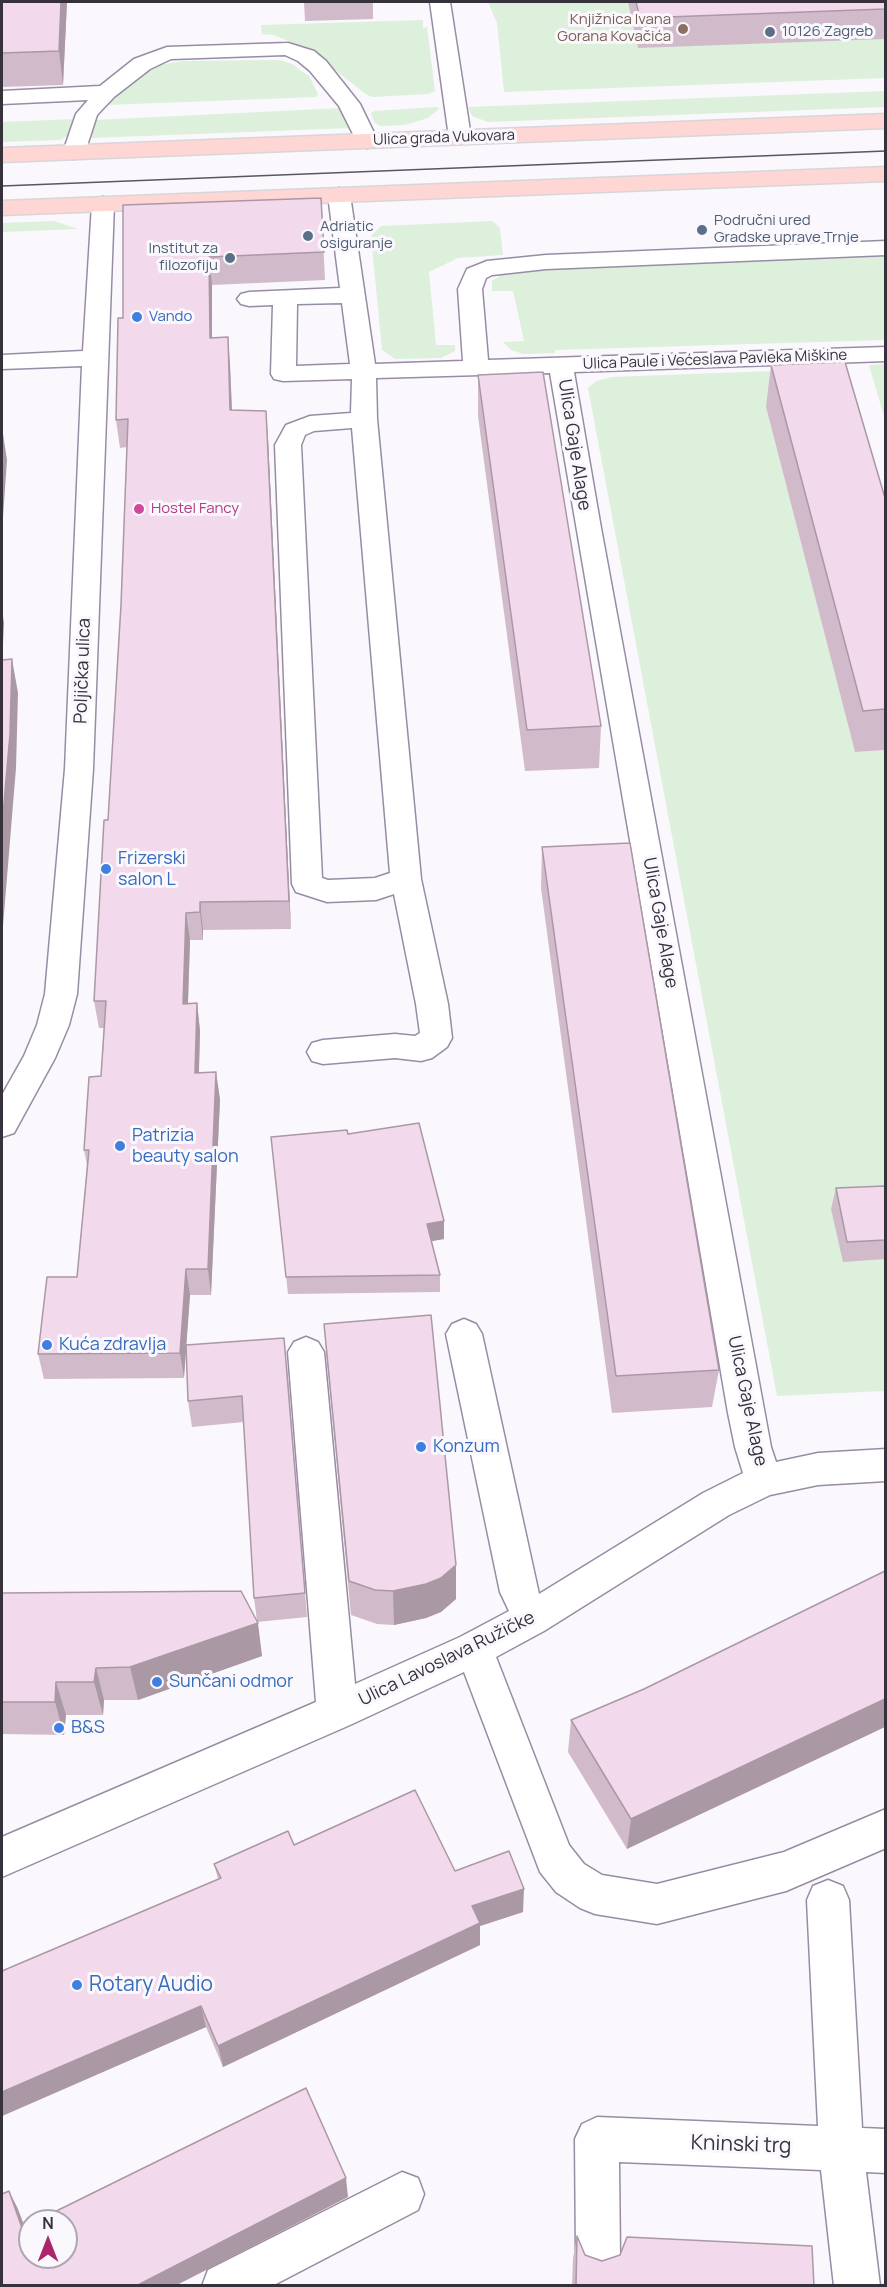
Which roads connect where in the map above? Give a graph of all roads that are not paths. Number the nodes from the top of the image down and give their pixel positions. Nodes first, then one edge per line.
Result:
1 (443, 3) edge
2 (106, 92) junction
3 (2, 98) edge
4 (885, 121) edge
5 (460, 137) junction
6 (367, 141) junction
7 (74, 153) junction
8 (2, 155) edge
9 (885, 174) edge
10 (339, 195) junction
11 (104, 204) junction
12 (2, 208) edge
13 (885, 248) edge
14 (352, 295) junction
15 (285, 298) junction
16 (249, 299) dead end
17 (885, 354) edge
18 (843, 356) junction
19 (94, 358) junction
20 (2, 362) edge
21 (561, 366) junction
22 (476, 368) junction
23 (364, 373) junction
24 (850, 380) edge
25 (364, 419) junction
26 (406, 879) junction
27 (323, 1052) dead end
28 (2, 1124) edge
29 (464, 1334) dead end
30 (306, 1352) dead end
31 (885, 1465) edge
32 (764, 1480) junction
33 (531, 1619) junction
34 (474, 1648) junction
35 (336, 1712) junction
36 (885, 1828) edge
37 (2, 1857) edge
38 (828, 1900) dead end
39 (841, 2149) junction
40 (885, 2151) edge
41 (402, 2194) dead end
42 (598, 2258) edge
43 (224, 2286) edge
44 (857, 2286) edge

1 - 5 street
2 - 3 street
2 - 6 street
2 - 7 street
4 - 5 main road, Ulica grada Vukovara
5 - 6 main road, Ulica grada Vukovara
6 - 7 main road, Ulica grada Vukovara
7 - 8 main road, Ulica grada Vukovara
9 - 10 main road
10 - 11 main road
10 - 14 street
11 - 12 main road
11 - 19 street, Poljička ulica
13 - 22 street
14 - 15 street
14 - 23 street
15 - 16 street
15 - 23 street, Ulica Paule i Većeslava Pavleka Miškine
17 - 18 street, Ulica Paule i Većeslava Pavleka Miškine
18 - 21 street, Ulica Paule i Većeslava Pavleka Miškine
18 - 24 street
19 - 20 street
19 - 28 street, Poljička ulica
21 - 22 street, Ulica Paule i Većeslava Pavleka Miškine
21 - 32 street, Ulica Gaje Alage
22 - 23 street, Ulica Paule i Većeslava Pavleka Miškine
23 - 25 street
25 - 26 street
25 - 26 street
26 - 27 street
29 - 33 street
30 - 35 street
31 - 32 street, Ulica Lavoslava Ružičke
32 - 33 street, Ulica Lavoslava Ružičke
33 - 34 street, Ulica Lavoslava Ružičke
34 - 35 street, Ulica Lavoslava Ružičke
34 - 36 street
35 - 37 street, Ulica Lavoslava Ružičke
38 - 39 street
39 - 40 street, Kninski trg
39 - 42 street, Kninski trg
39 - 44 street
41 - 43 street

